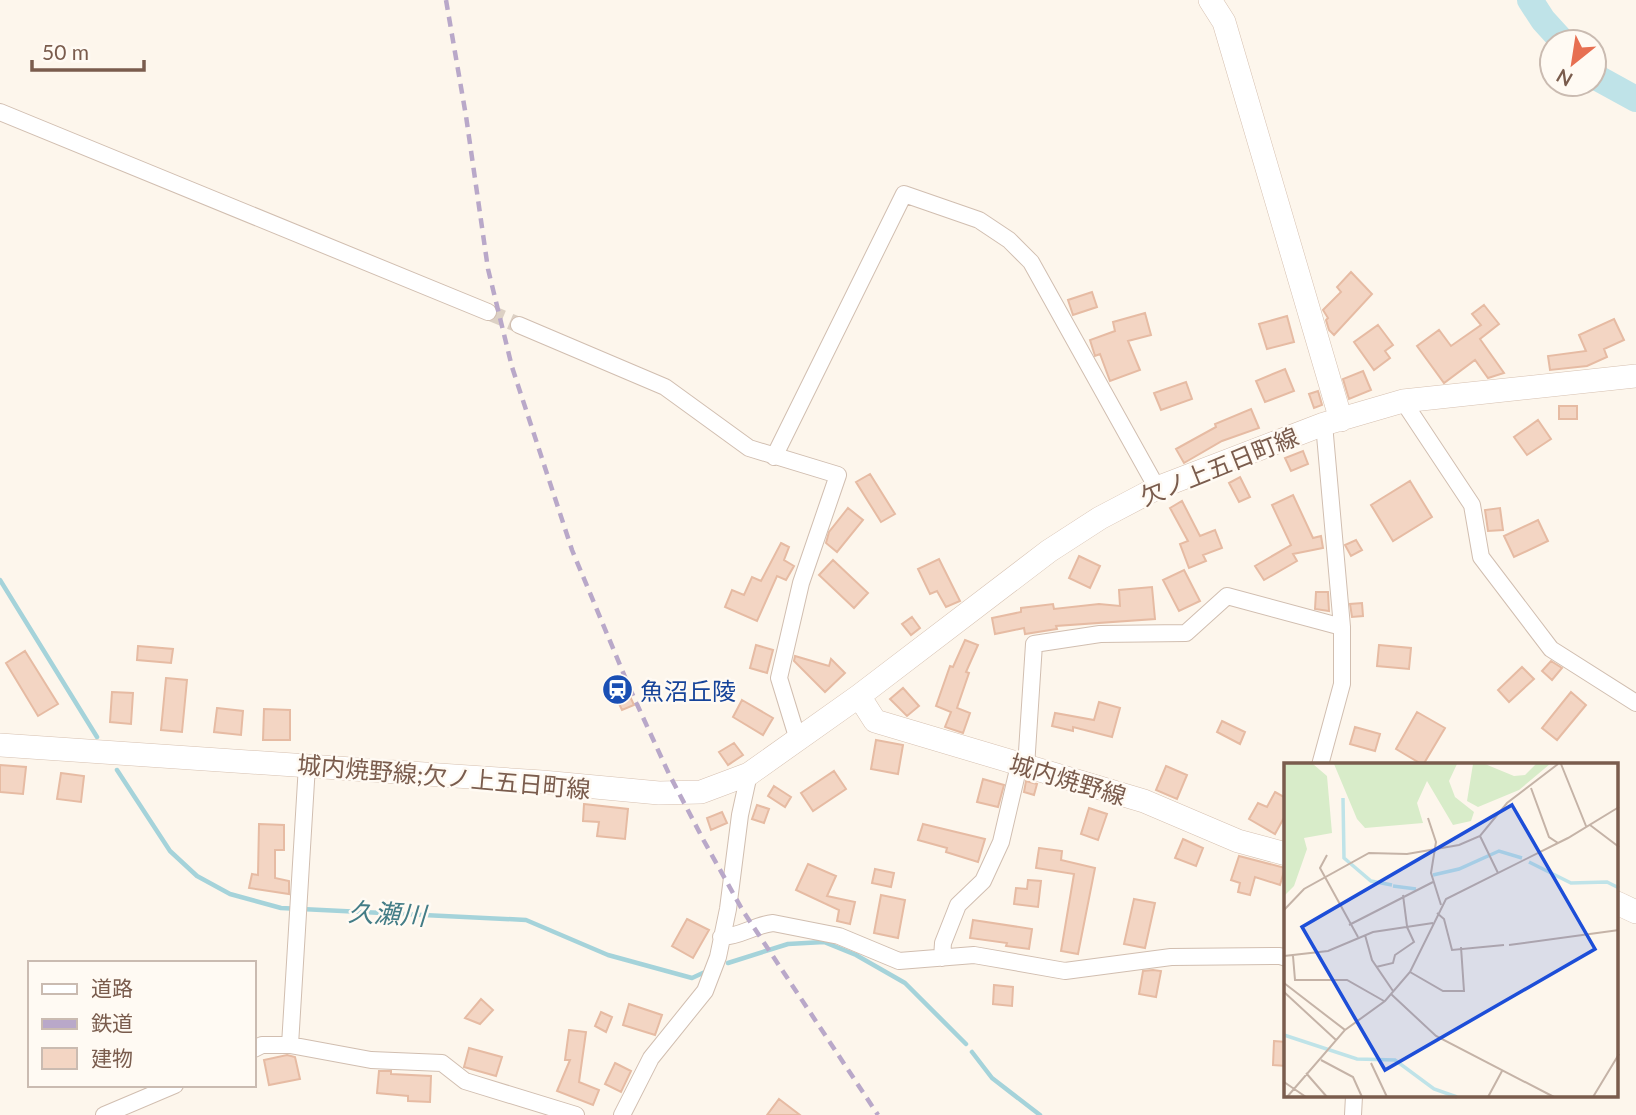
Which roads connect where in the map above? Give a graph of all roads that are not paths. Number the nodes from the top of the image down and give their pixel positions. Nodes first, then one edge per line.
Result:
1 (1210, 0) edge
2 (0, 112) edge
3 (488, 312) tunnel mouth
4 (519, 325) tunnel mouth
5 (1636, 376) edge
6 (1403, 401) junction
7 (1332, 422) junction
8 (774, 457) junction
9 (1157, 488) junction
10 (1342, 627) junction
11 (859, 696) junction
12 (1636, 703) edge
13 (798, 740) junction
14 (0, 745) edge
15 (1321, 763) edge
16 (307, 765) junction
17 (1023, 766) junction
18 (749, 774) junction
19 (1284, 853) edge
20 (1618, 903) edge
21 (1636, 912) edge
22 (722, 937) junction
23 (1284, 957) edge
24 (942, 958) junction
25 (290, 1045) junction
26 (256, 1048) edge
27 (170, 1087) edge
28 (104, 1115) edge
29 (576, 1115) edge
30 (622, 1115) edge

1 - 7 main road
2 - 3 street
4 - 8 street
5 - 6 main road, 欠ノ上五日町線
6 - 7 main road, 欠ノ上五日町線
6 - 12 street
7 - 9 main road, 欠ノ上五日町線
7 - 10 street
8 - 9 street
8 - 13 street
9 - 11 main road, 欠ノ上五日町線
10 - 15 street
10 - 17 street
11 - 13 main road, 城内焼野線;欠ノ上五日町線
11 - 17 main road, 城内焼野線
13 - 18 main road, 城内焼野線;欠ノ上五日町線
14 - 16 main road, 城内焼野線;欠ノ上五日町線
16 - 18 main road, 城内焼野線;欠ノ上五日町線
16 - 25 street
17 - 19 main road, 城内焼野線
17 - 24 street
18 - 22 street
20 - 21 main road
22 - 24 street
22 - 30 street
23 - 24 street
25 - 26 street
25 - 29 street
27 - 28 street

